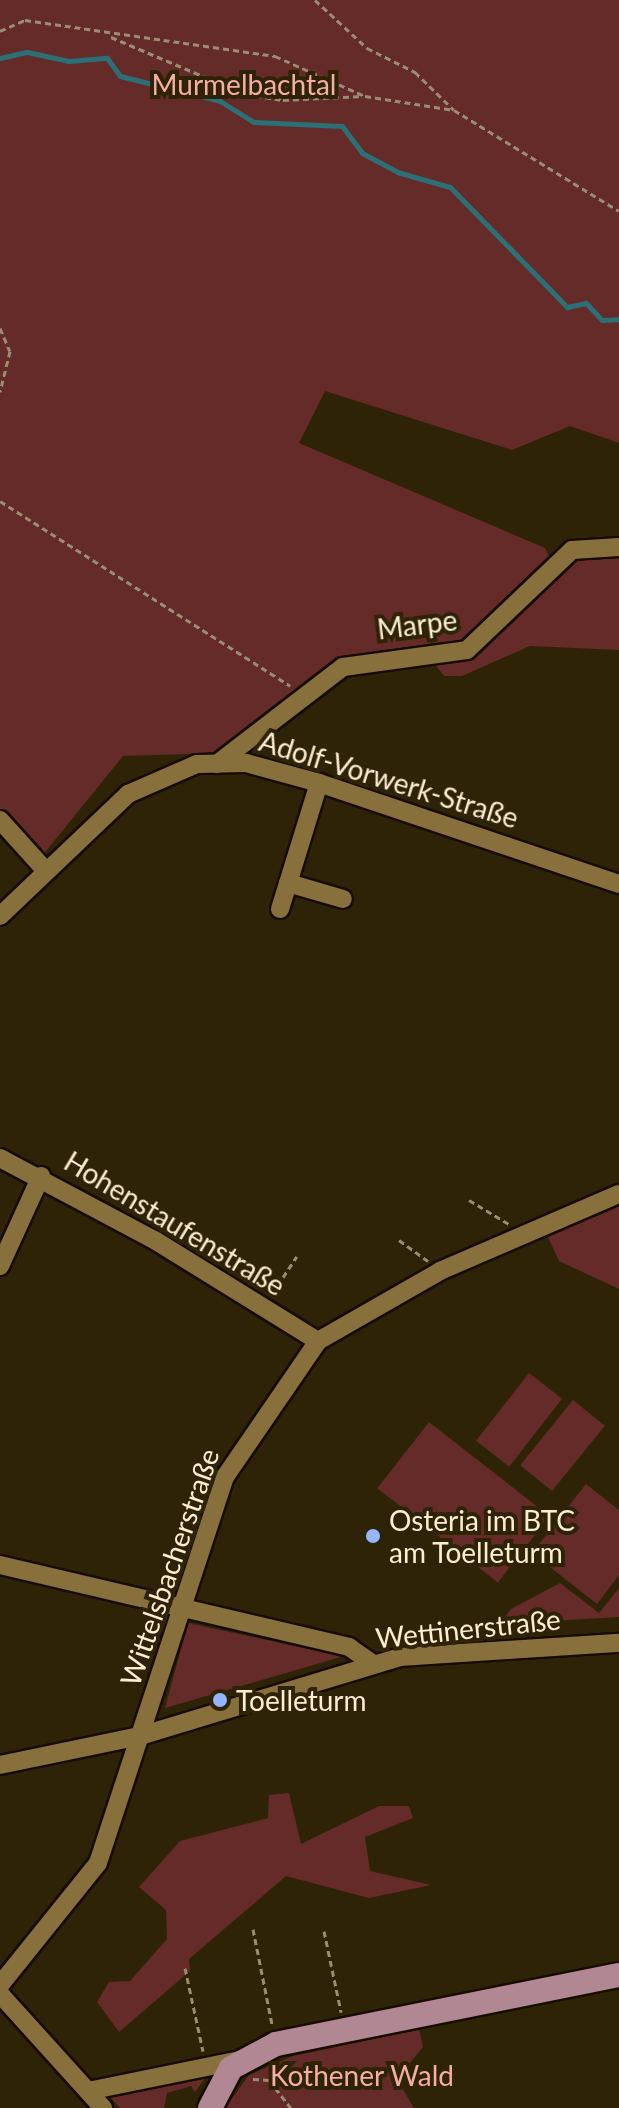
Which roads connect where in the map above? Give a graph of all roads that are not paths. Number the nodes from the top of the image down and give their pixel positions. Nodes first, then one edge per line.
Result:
1 (619, 547) edge
2 (217, 764) junction
3 (319, 783) junction
4 (0, 820) edge
5 (46, 871) junction
6 (288, 883) junction
7 (619, 884) edge
8 (343, 899) dead end
9 (280, 909) dead end
10 (0, 916) edge
11 (0, 1158) edge
12 (41, 1176) junction
13 (619, 1194) edge
14 (0, 1266) edge
15 (318, 1341) junction
16 (0, 1565) edge
17 (184, 1604) junction
18 (619, 1643) edge
19 (372, 1663) junction
20 (140, 1736) junction
21 (0, 1765) edge
22 (619, 1975) edge
23 (0, 1985) edge
24 (0, 1994) edge
25 (236, 2064) junction
26 (88, 2091) junction
27 (103, 2108) edge
28 (210, 2108) edge

1 - 2 street, Marpe
2 - 3 street, Adolf-Vorwerk-Straße
2 - 5 street, Adolf-Vorwerk-Straße
3 - 6 street
3 - 7 street, Adolf-Vorwerk-Straße
4 - 5 street
5 - 10 street, Adolf-Vorwerk-Straße
6 - 8 street
6 - 9 street
11 - 12 street, Hohenstaufenstraße
12 - 14 street
12 - 15 street, Hohenstaufenstraße
13 - 15 street, Wittelsbacherstraße
15 - 17 street, Wittelsbacherstraße
16 - 17 street
17 - 19 street
17 - 20 street, Wittelsbacherstraße
18 - 19 street, Wettinerstraße
19 - 20 street, Wettinerstraße
20 - 21 street, Wettinerstraße
20 - 23 street, Wittelsbacherstraße
22 - 25 main road
24 - 26 street
25 - 26 street
25 - 28 main road
26 - 27 street

